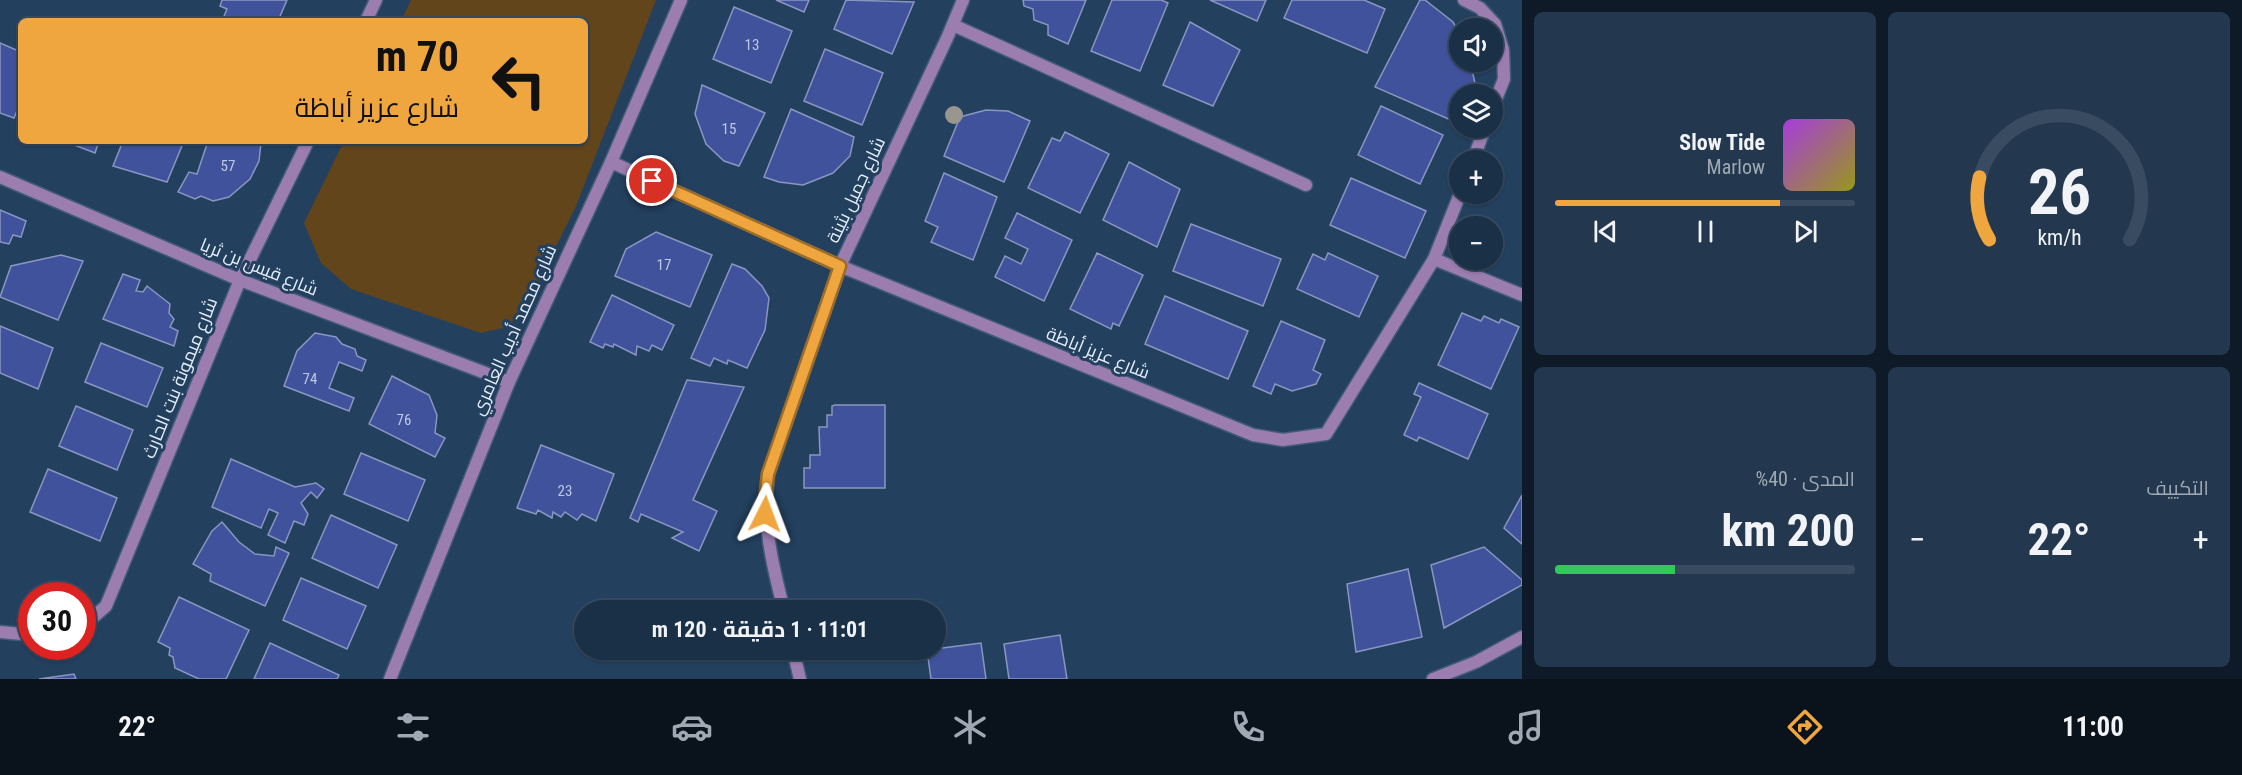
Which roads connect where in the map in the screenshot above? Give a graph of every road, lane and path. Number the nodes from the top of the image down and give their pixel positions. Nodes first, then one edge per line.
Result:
1 (376, 0) edge
2 (681, 0) edge
3 (963, 0) edge
4 (1464, 0) edge
5 (367, 18) edge
6 (953, 25) junction
7 (1502, 84) edge
8 (307, 144) edge
9 (611, 162) junction
10 (0, 177) edge
11 (1306, 185) dead end
12 (1456, 204) edge
13 (1434, 259) junction
14 (840, 266) junction
15 (240, 280) junction
16 (1522, 295) edge
17 (508, 382) junction
18 (781, 600) edge
19 (96, 615) edge
20 (0, 632) edge
21 (18, 634) edge
22 (1522, 638) edge
23 (795, 660) edge
24 (390, 679) edge
25 (800, 679) edge
26 (1433, 679) edge

1 - 5 street
2 - 9 street, شارع محمد أديب العامري
3 - 6 street, شارع جميل بثينة
4 - 7 street
6 - 11 street
6 - 14 street, شارع جميل بثينة
8 - 15 street, شارع ميمونة بنت الحارث
9 - 14 street, شارع عزيز أباظة
9 - 17 street, شارع محمد أديب العامري
10 - 15 street, شارع قيس بن ثريا
12 - 13 street, شارع عزيز أباظة
13 - 14 street, شارع عزيز أباظة
13 - 16 street
14 - 18 street, شارع جميل بثينة
15 - 17 street, شارع قيس بن ثريا
15 - 19 street, شارع ميمونة بنت الحارث
17 - 24 street, شارع محمد أديب العامري
20 - 21 street
22 - 26 street
23 - 25 street

